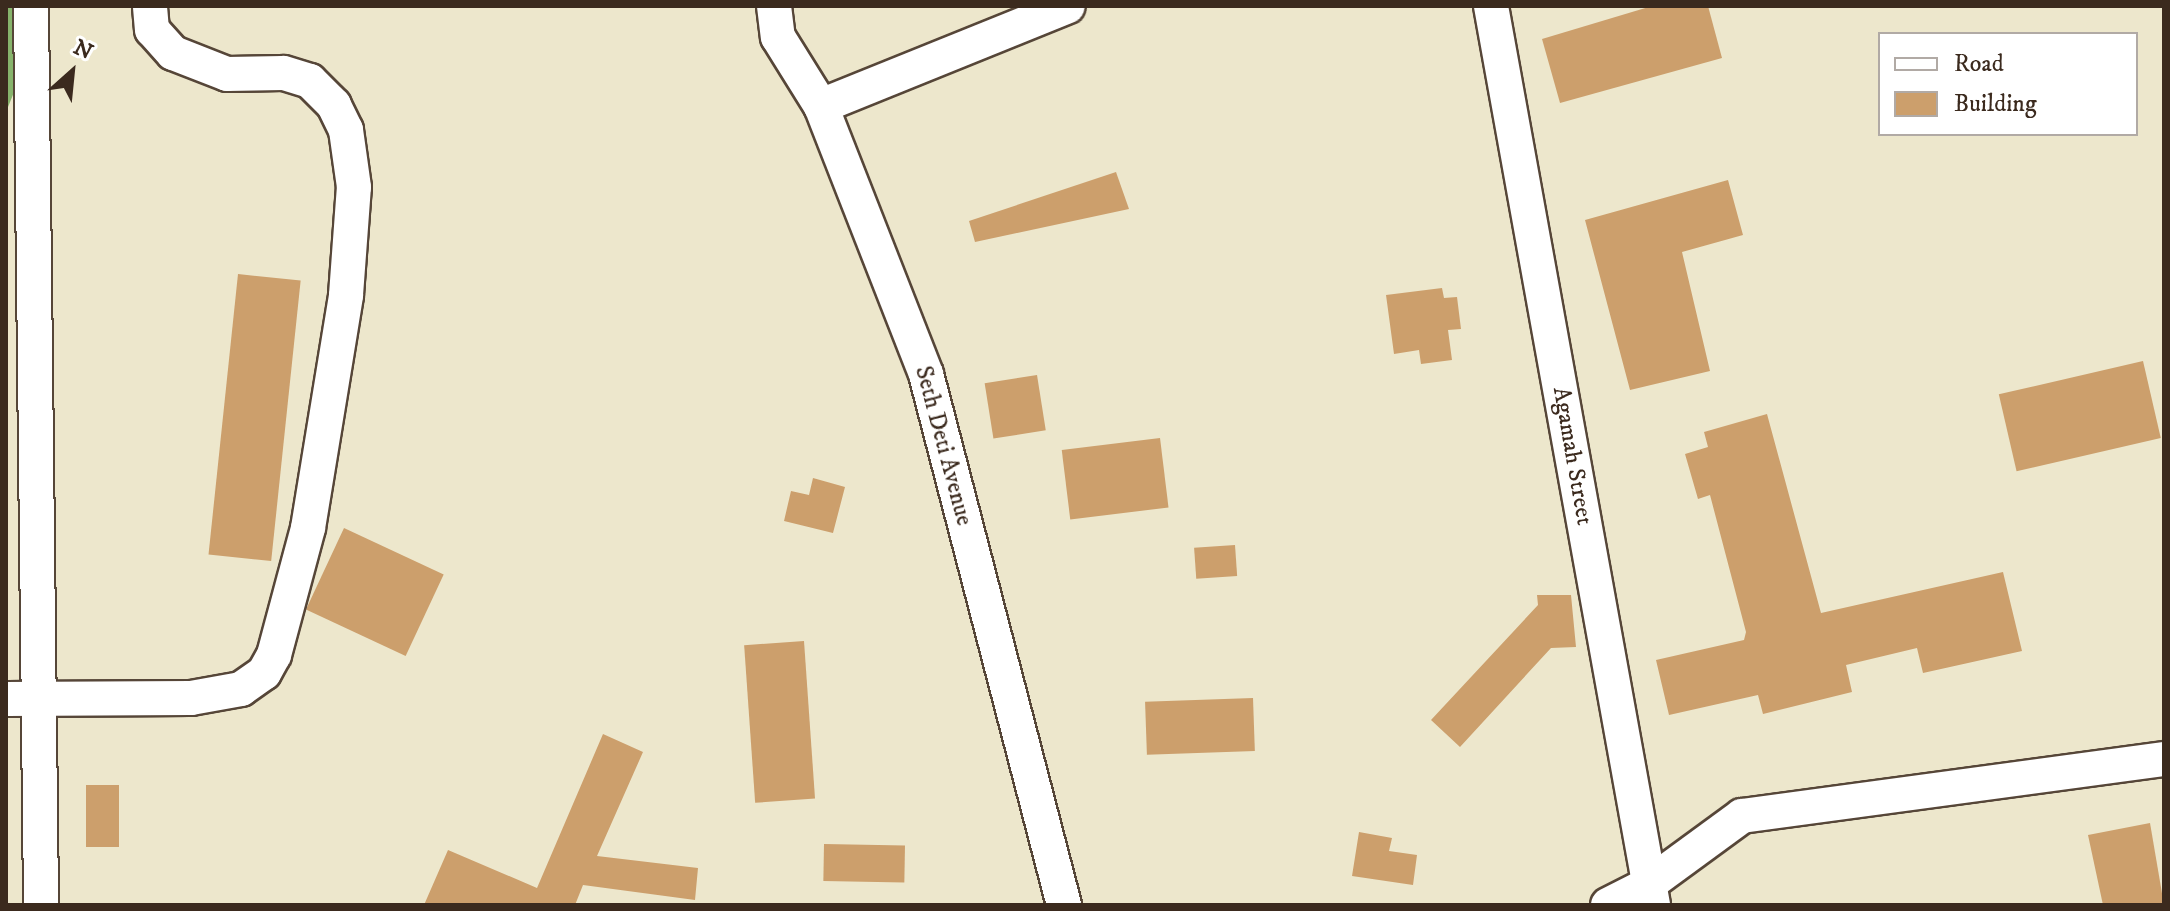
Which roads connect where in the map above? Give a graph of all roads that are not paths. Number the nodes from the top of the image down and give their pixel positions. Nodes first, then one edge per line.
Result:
1 (31, 6) edge
2 (150, 6) edge
3 (774, 6) edge
4 (1068, 6) edge
5 (1491, 6) edge
6 (821, 106) junction
7 (41, 698) junction
8 (6, 699) edge
9 (2164, 759) edge
10 (1651, 894) edge
11 (41, 905) edge
12 (1064, 905) edge
13 (1608, 905) edge

1 - 7 street
2 - 7 street
3 - 6 street, Seth Deti Avenue
4 - 6 street
5 - 10 street, Agamah Street
6 - 12 street, Seth Deti Avenue
7 - 8 street
7 - 11 street
9 - 10 street
10 - 13 street

